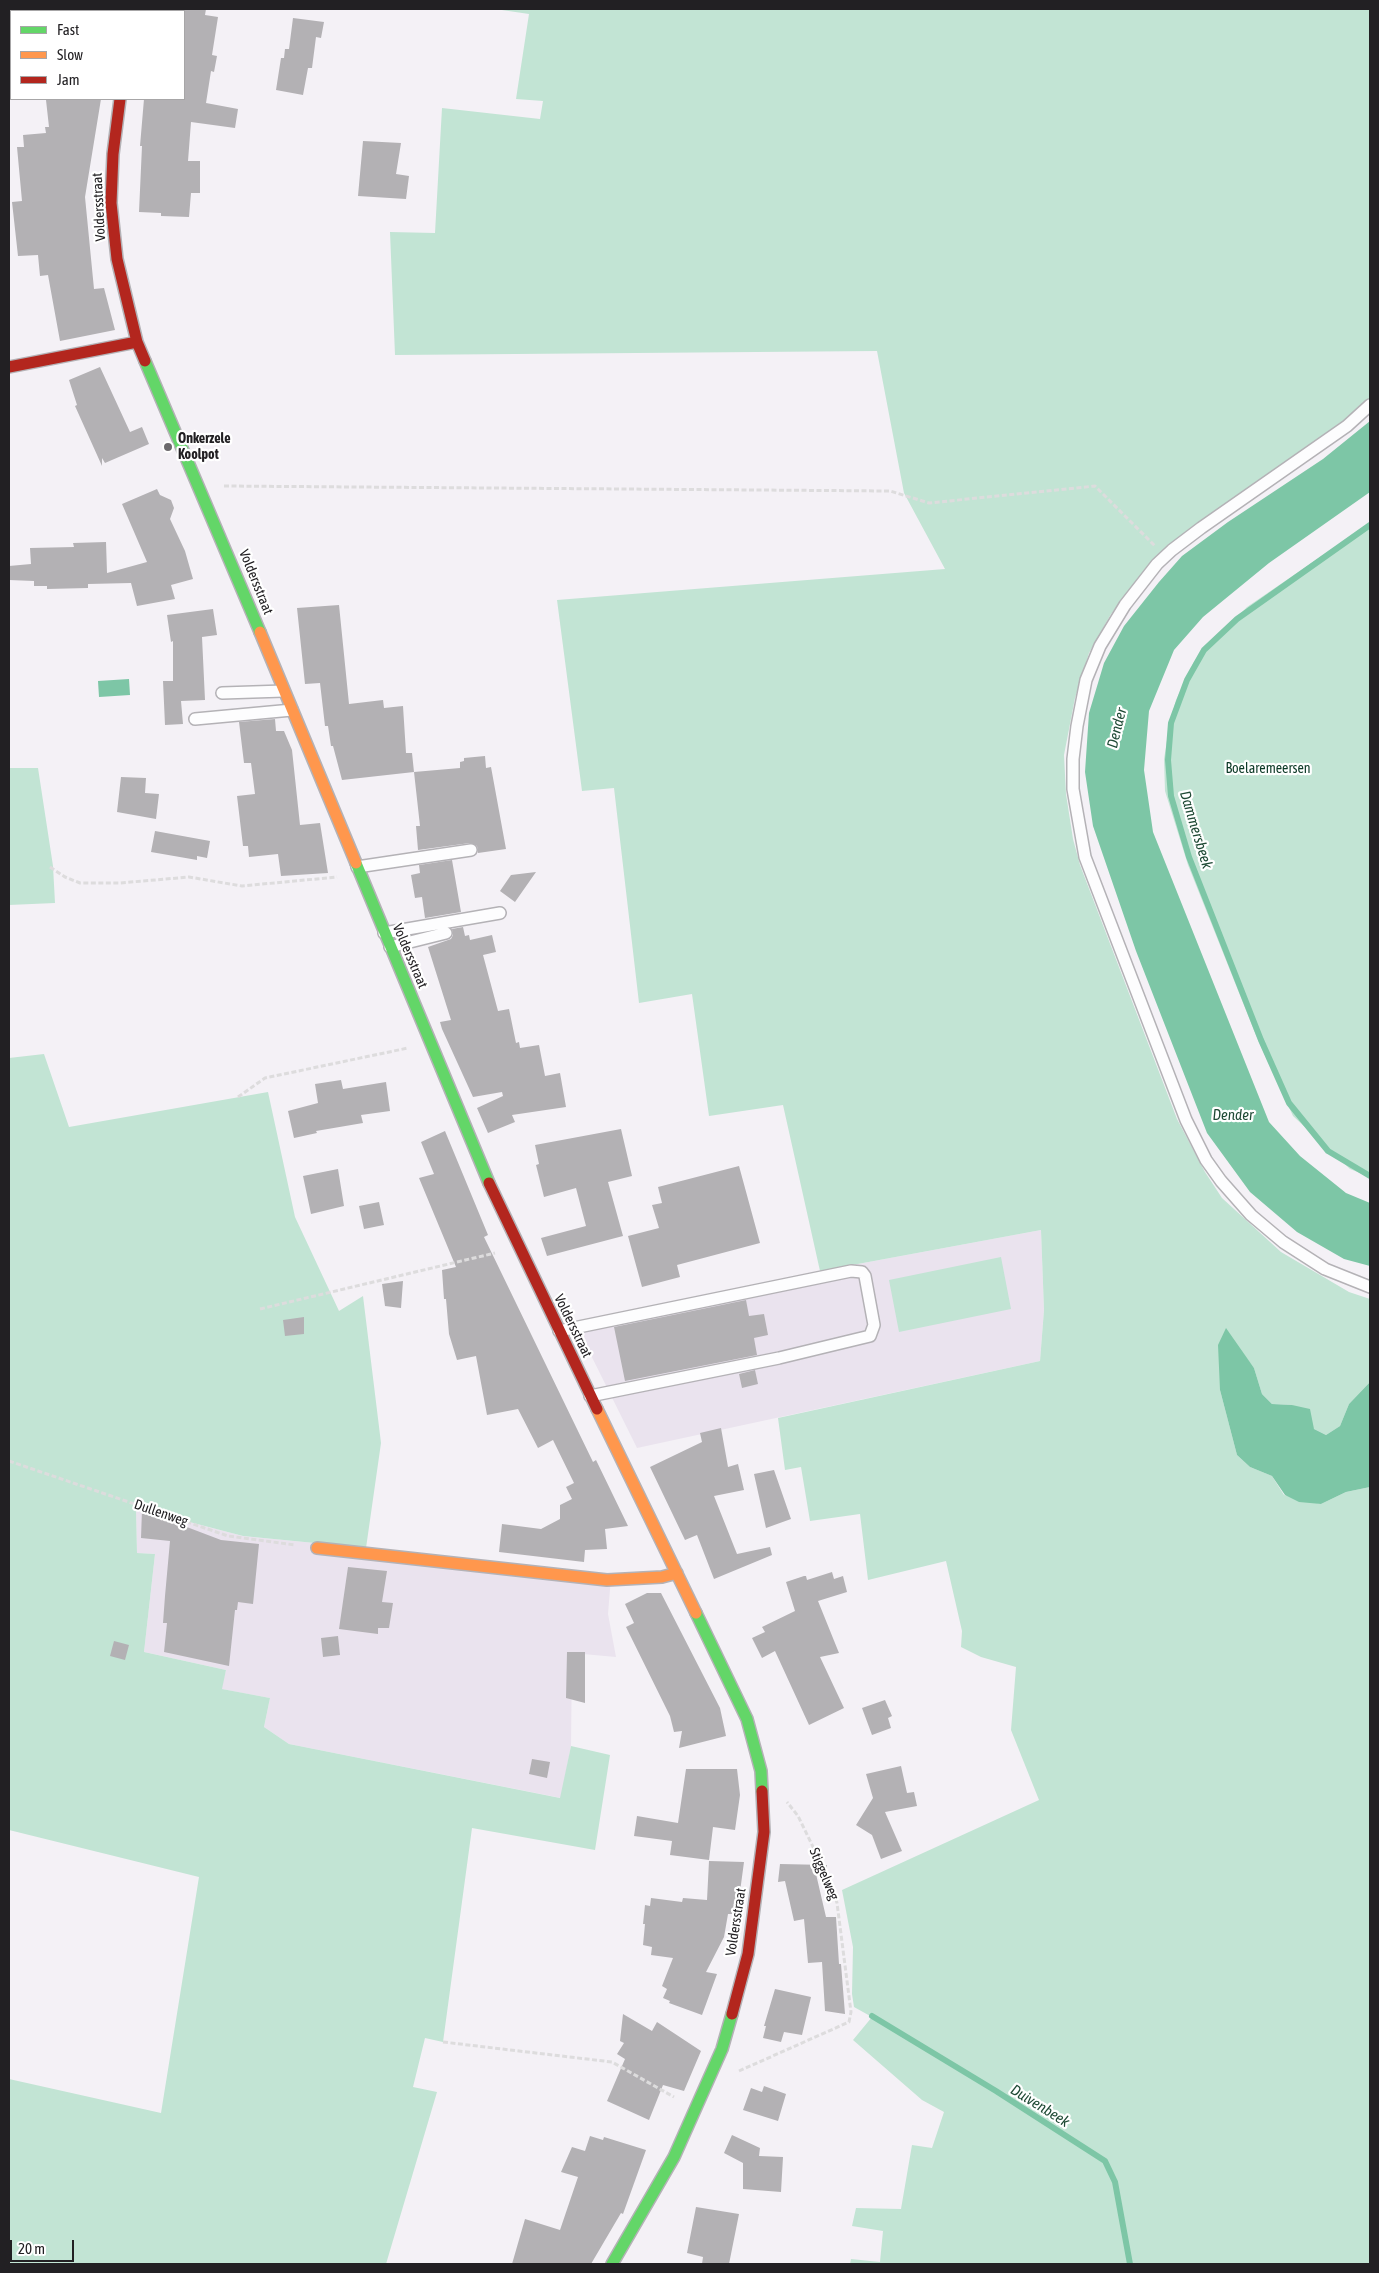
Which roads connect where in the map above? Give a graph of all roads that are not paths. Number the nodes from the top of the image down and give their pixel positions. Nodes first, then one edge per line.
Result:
1 (120, 100) edge
2 (137, 342) junction
3 (9, 367) edge
4 (1370, 405) edge
5 (284, 691) junction
6 (222, 693) dead end
7 (292, 710) junction
8 (195, 718) dead end
9 (471, 850) dead end
10 (358, 871) junction
11 (500, 913) dead end
12 (384, 933) junction
13 (446, 933) dead end
14 (390, 947) junction
15 (1370, 1287) edge
16 (559, 1331) junction
17 (590, 1396) junction
18 (317, 1548) road end
19 (677, 1573) junction
20 (612, 2264) edge

1 - 2 street, Voldersstraat
2 - 3 street
2 - 5 street, Voldersstraat
4 - 15 lane
5 - 6 lane
5 - 7 street, Voldersstraat
7 - 8 lane
7 - 10 street, Voldersstraat
9 - 10 lane
10 - 12 street, Voldersstraat
11 - 12 lane
12 - 14 street, Voldersstraat
13 - 14 lane
14 - 16 street, Voldersstraat
16 - 17 street, Voldersstraat
16 - 17 lane
17 - 19 street, Voldersstraat
18 - 19 street
19 - 20 street, Voldersstraat

